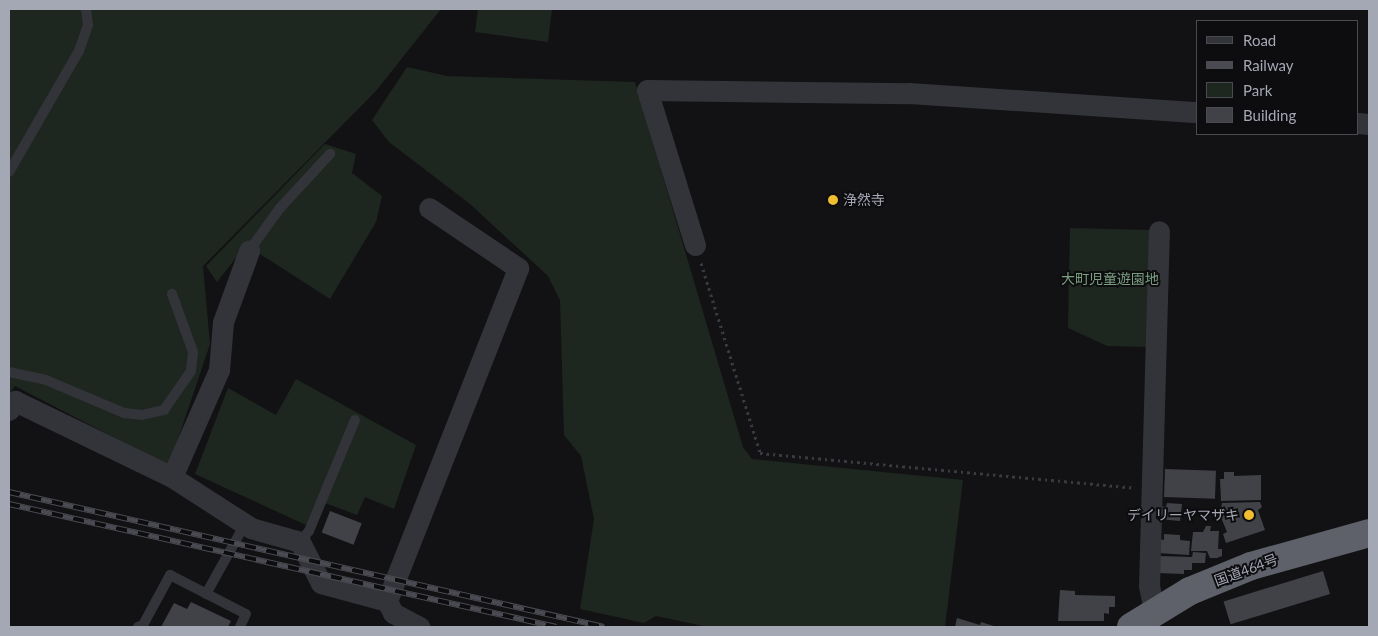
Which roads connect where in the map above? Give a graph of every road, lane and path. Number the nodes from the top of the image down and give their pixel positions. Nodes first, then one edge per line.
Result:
1 (86, 9) edge
2 (1196, 112) edge
3 (330, 154) dead end
4 (9, 172) edge
5 (429, 208) dead end
6 (1159, 232) dead end
7 (695, 245) joint
8 (249, 251) joint
9 (172, 294) dead end
10 (9, 372) edge
11 (9, 410) edge
12 (355, 420) dead end
13 (172, 477) junction
14 (1152, 490) junction
15 (244, 524) junction
16 (1369, 533) edge
17 (300, 542) junction
18 (206, 594) junction
19 (1154, 611) junction
20 (389, 614) edge
21 (138, 627) edge
22 (240, 627) edge
23 (419, 627) edge
24 (1131, 627) edge

1 - 4 lane
2 - 7 street
3 - 8 lane
5 - 20 street
6 - 14 street
7 - 14 path
8 - 13 street
9 - 10 lane
11 - 13 street
12 - 17 lane
13 - 15 street
14 - 19 street
15 - 17 street
15 - 18 lane
16 - 19 highway, 国道464号
17 - 20 street
18 - 21 lane
18 - 22 lane
19 - 24 highway, 国道464号
20 - 23 street

